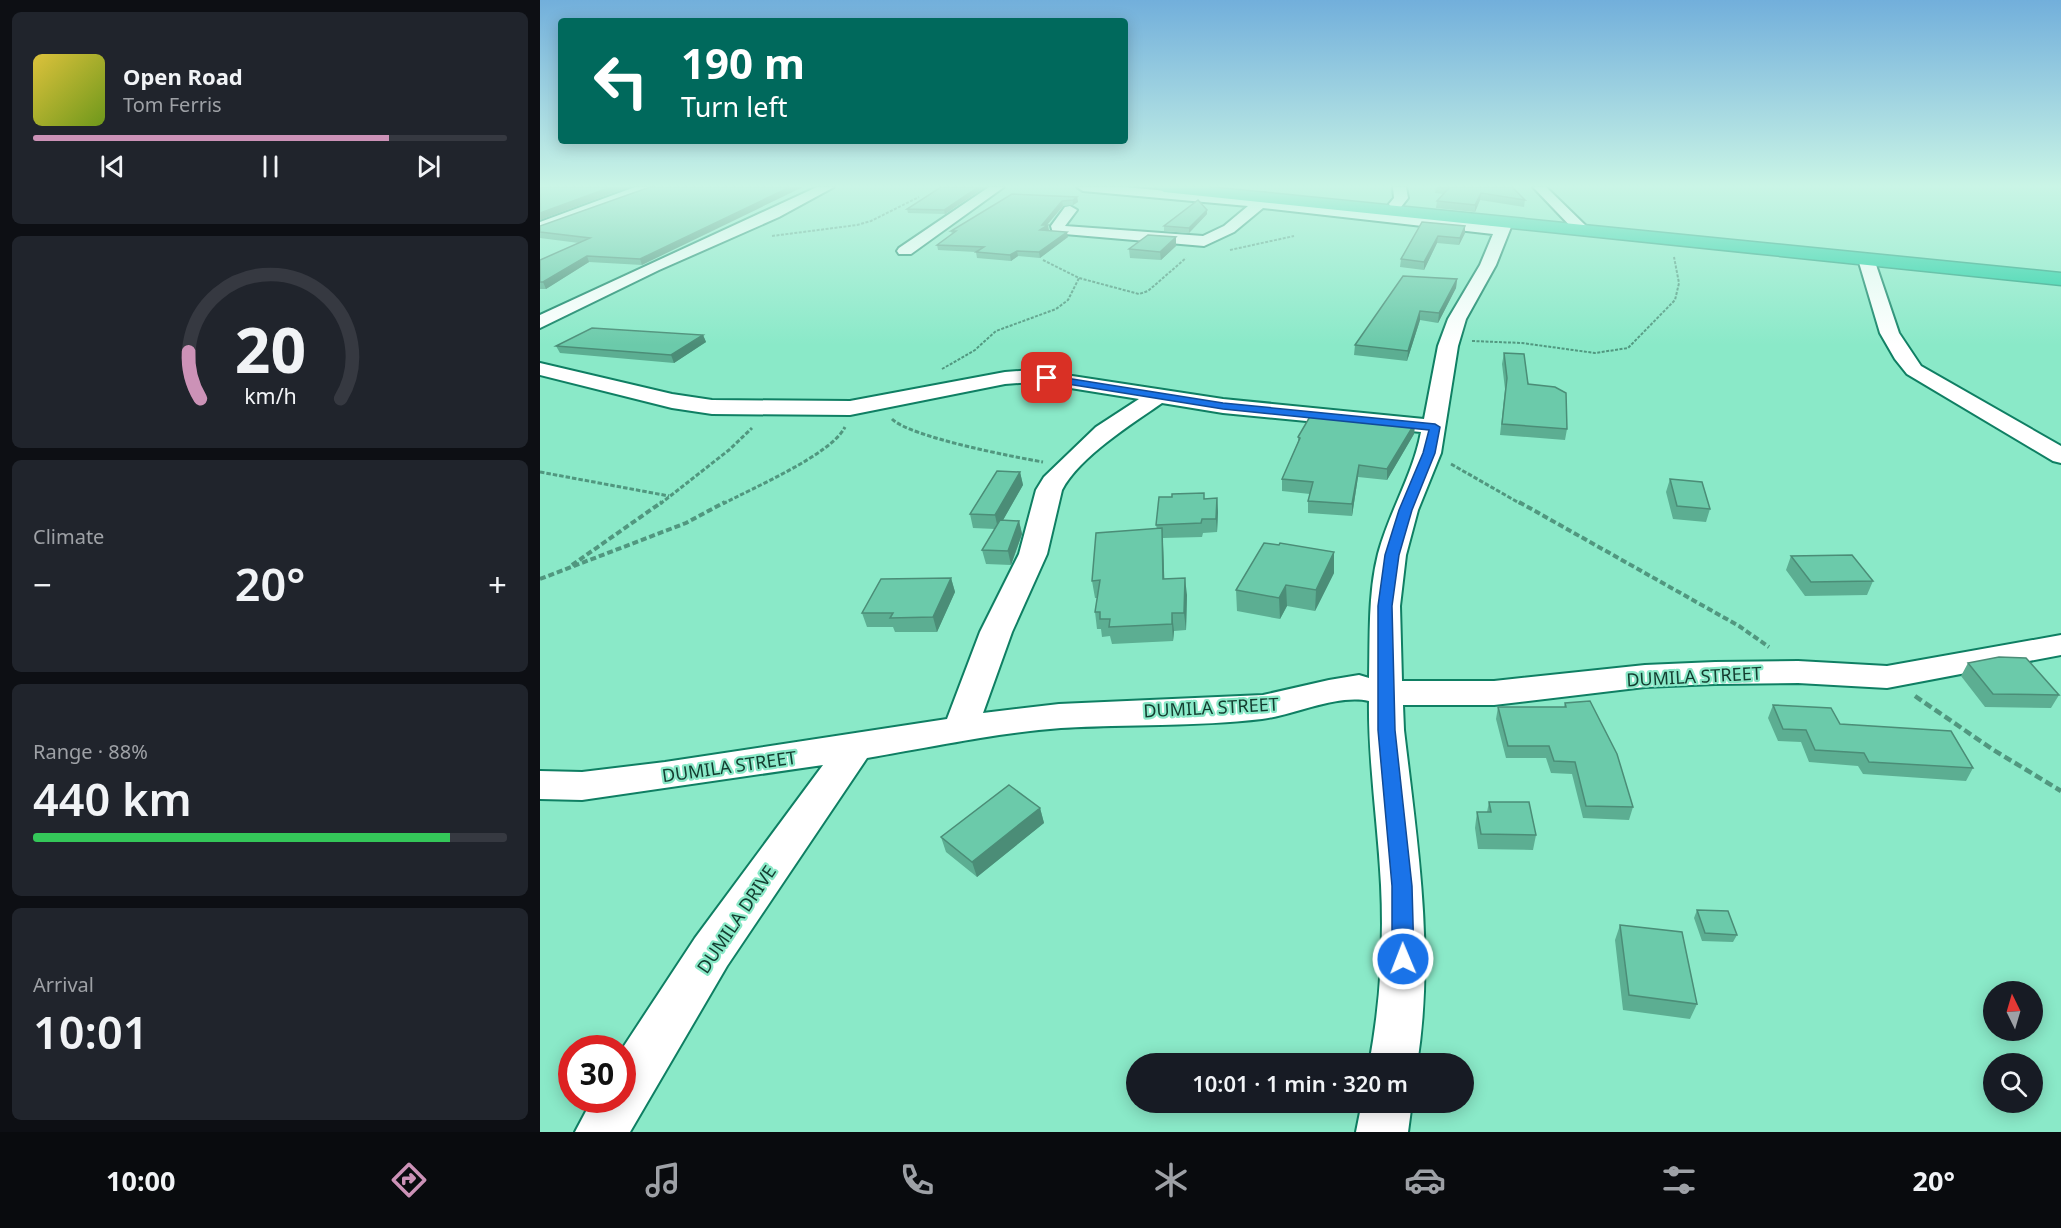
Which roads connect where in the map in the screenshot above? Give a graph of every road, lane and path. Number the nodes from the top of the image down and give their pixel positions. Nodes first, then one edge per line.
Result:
1 (715, 240) edge
2 (921, 240) edge
3 (1188, 240) edge
4 (1277, 240) edge
5 (1498, 240) edge
6 (1670, 240) edge
7 (1687, 240) edge
8 (1204, 241) joint
9 (905, 251) dead end
10 (1224, 252) dead end
11 (1195, 256) dead end
12 (1185, 258) junction
13 (1866, 259) junction
14 (1043, 260) edge
15 (1079, 278) junction
16 (2061, 279) edge
17 (540, 322) edge
18 (1451, 341) junction
19 (540, 369) edge
20 (939, 370) dead end
21 (1158, 396) junction
22 (886, 402) junction
23 (785, 407) junction
24 (850, 408) junction
25 (1432, 440) junction
26 (2061, 456) edge
27 (1066, 465) junction
28 (540, 472) edge
29 (670, 496) junction
30 (566, 568) junction
31 (540, 579) edge
32 (2061, 645) edge
33 (1798, 672) junction
34 (1887, 677) junction
35 (1387, 693) junction
36 (960, 729) junction
37 (856, 747) junction
38 (540, 785) edge
39 (2061, 791) edge
40 (1395, 1053) edge
41 (636, 1073) edge
42 (612, 1113) edge
43 (1385, 1113) edge
44 (601, 1132) edge
45 (1382, 1132) edge

1 - 17 street
2 - 9 street
3 - 8 street
4 - 10 path
5 - 18 street
6 - 18 path
7 - 13 highway
8 - 12 path
11 - 12 path
12 - 15 path
13 - 16 highway
13 - 26 street
14 - 15 path
15 - 20 path
18 - 25 street
19 - 23 street
21 - 22 street
21 - 25 street
21 - 27 street
22 - 24 street
22 - 27 path
23 - 24 street
23 - 29 path
24 - 30 path
25 - 33 path
25 - 35 street
27 - 36 street
28 - 29 path
29 - 30 path
30 - 31 path
32 - 34 street, DUMILA STREET
33 - 34 street, DUMILA STREET
33 - 35 street, DUMILA STREET
34 - 39 path
35 - 36 street, DUMILA STREET
35 - 40 street
36 - 37 street, DUMILA STREET
37 - 38 street, DUMILA STREET
37 - 41 street, DUMILA DRIVE
42 - 44 street
43 - 45 street

